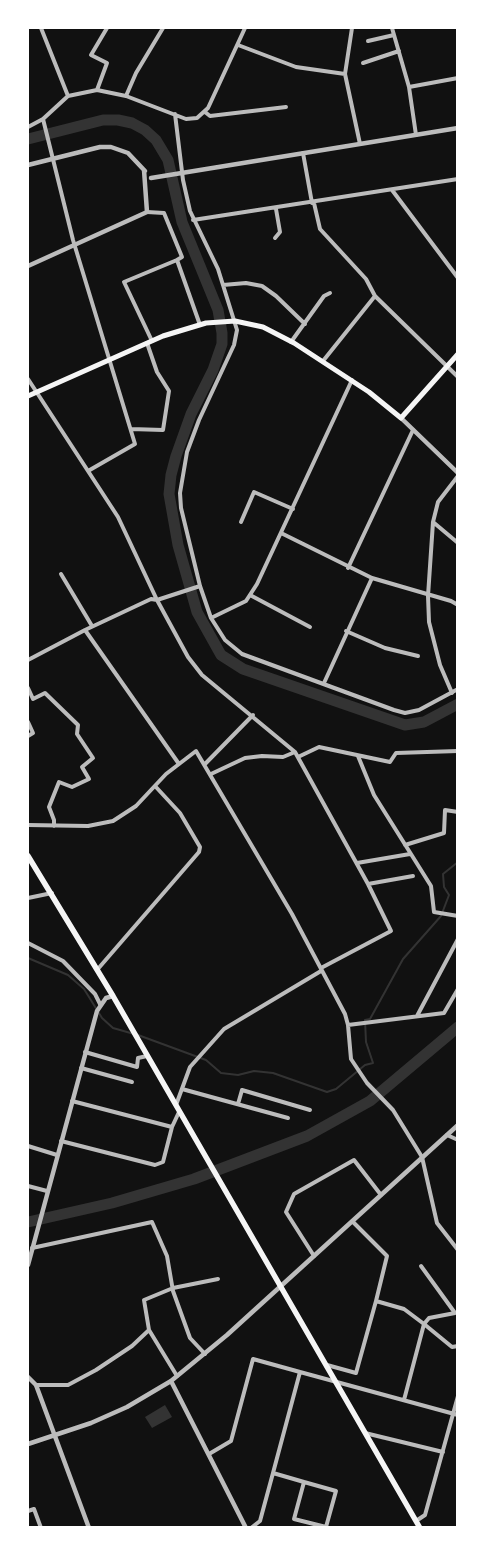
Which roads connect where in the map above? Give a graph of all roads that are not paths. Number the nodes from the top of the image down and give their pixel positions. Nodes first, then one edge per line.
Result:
1 (41, 28) edge
2 (107, 28) edge
3 (162, 28) edge
4 (245, 28) edge
5 (352, 28) edge
6 (392, 28) edge
7 (394, 35) junction
8 (368, 41) dead end
9 (238, 45) junction
10 (399, 51) junction
11 (363, 63) dead end
12 (345, 74) junction
13 (458, 78) edge
14 (409, 87) junction
15 (97, 90) junction
16 (68, 96) junction
17 (126, 96) junction
18 (286, 107) dead end
19 (205, 112) junction
20 (175, 114) junction
21 (43, 119) junction
22 (28, 127) edge
23 (458, 128) edge
24 (416, 135) junction
25 (360, 144) junction
26 (303, 153) junction
27 (53, 159) junction
28 (28, 165) edge
29 (144, 170) junction
30 (180, 173) junction
31 (151, 178) junction
32 (458, 180) edge
33 (146, 187) junction
34 (392, 190) junction
35 (313, 203) junction
36 (276, 209) junction
37 (147, 212) junction
38 (194, 220) junction
39 (275, 238) dead end
40 (74, 244) junction
41 (177, 260) junction
42 (28, 266) edge
43 (458, 278) edge
44 (223, 285) junction
45 (330, 293) dead end
46 (375, 296) junction
47 (232, 321) junction
48 (203, 324) junction
49 (305, 324) junction
50 (150, 342) junction
51 (291, 342) junction
52 (458, 354) edge
53 (110, 359) junction
54 (323, 361) junction
55 (446, 366) junction
56 (458, 377) edge
57 (28, 379) edge
58 (352, 380) junction
59 (36, 392) junction
60 (28, 396) edge
61 (401, 418) junction
62 (131, 429) junction
63 (413, 430) junction
64 (88, 471) junction
65 (458, 474) edge
66 (293, 509) junction
67 (241, 522) dead end
68 (433, 522) junction
69 (281, 533) junction
70 (458, 542) edge
71 (348, 568) junction
72 (61, 574) dead end
73 (372, 578) junction
74 (200, 586) junction
75 (250, 595) junction
76 (428, 596) junction
77 (158, 600) junction
78 (458, 605) edge
79 (211, 618) junction
80 (92, 626) junction
81 (310, 627) dead end
82 (85, 630) junction
83 (346, 631) junction
84 (418, 656) dead end
85 (28, 660) edge
86 (324, 683) junction
87 (28, 689) edge
88 (458, 689) edge
89 (452, 693) junction
90 (252, 715) junction
91 (28, 722) edge
92 (28, 736) edge
93 (458, 751) edge
94 (295, 752) junction
95 (358, 756) junction
96 (298, 757) junction
97 (179, 764) junction
98 (205, 764) junction
99 (212, 774) junction
100 (155, 786) junction
101 (458, 812) edge
102 (28, 825) edge
103 (54, 826) junction
104 (405, 845) junction
105 (410, 854) junction
106 (28, 856) edge
107 (357, 864) junction
108 (413, 876) dead end
109 (368, 884) junction
110 (52, 893) junction
111 (28, 898) edge
112 (458, 916) edge
113 (458, 939) edge
114 (28, 943) edge
115 (97, 970) junction
116 (321, 970) junction
117 (458, 989) edge
118 (113, 996) junction
119 (100, 1004) junction
120 (417, 1016) junction
121 (348, 1025) junction
122 (85, 1052) junction
123 (147, 1056) junction
124 (81, 1068) junction
125 (132, 1082) dead end
126 (182, 1089) junction
127 (72, 1100) junction
128 (238, 1104) junction
129 (178, 1109) junction
130 (310, 1110) dead end
131 (288, 1118) dead end
132 (458, 1125) edge
133 (172, 1126) junction
134 (447, 1135) junction
135 (61, 1140) junction
136 (458, 1140) edge
137 (28, 1146) edge
138 (57, 1155) junction
139 (422, 1157) junction
140 (28, 1186) edge
141 (48, 1189) junction
142 (381, 1195) junction
143 (353, 1222) junction
144 (32, 1248) junction
145 (458, 1250) edge
146 (314, 1256) junction
147 (28, 1266) edge
148 (421, 1266) dead end
149 (218, 1280) dead end
150 (280, 1286) junction
151 (173, 1288) junction
152 (376, 1301) junction
153 (424, 1324) junction
154 (148, 1330) junction
155 (458, 1346) edge
156 (205, 1354) junction
157 (326, 1365) junction
158 (300, 1372) junction
159 (177, 1376) junction
160 (28, 1377) edge
161 (171, 1381) junction
162 (336, 1382) junction
163 (36, 1385) junction
164 (458, 1396) edge
165 (404, 1400) junction
166 (455, 1414) edge
167 (365, 1433) junction
168 (55, 1437) junction
169 (28, 1444) edge
170 (443, 1452) junction
171 (209, 1454) junction
172 (273, 1473) junction
173 (304, 1482) junction
174 (28, 1511) edge
175 (416, 1521) junction
176 (316, 1526) edge
177 (41, 1528) edge
178 (89, 1528) edge
179 (246, 1528) edge
180 (251, 1528) edge
181 (420, 1528) edge

1 - 16 street
2 - 15 street
3 - 17 street
4 - 9 street
5 - 12 street
6 - 7 street
7 - 8 street
7 - 10 street
9 - 12 street
9 - 19 street
10 - 11 street
10 - 14 street
12 - 25 street
13 - 14 street
14 - 24 street
15 - 16 street
15 - 17 street
16 - 21 street
17 - 20 street
18 - 19 street
19 - 20 street
20 - 30 street
21 - 22 street
21 - 27 street
23 - 24 street
24 - 25 street
25 - 26 street
26 - 30 street
26 - 35 street
27 - 28 street
27 - 29 street
27 - 40 street
29 - 31 street
29 - 33 street
30 - 31 street
30 - 38 street
31 - 33 street
32 - 34 street
33 - 37 street
34 - 35 street
34 - 43 street
35 - 36 street
35 - 46 street
36 - 38 street
36 - 39 street
37 - 40 street
37 - 41 street
38 - 44 street
40 - 42 street
40 - 53 street
41 - 48 street
41 - 50 street
44 - 47 street
44 - 49 street
45 - 49 street
46 - 54 street
46 - 55 street
47 - 48 main road
47 - 51 main road
47 - 74 street
48 - 50 main road
49 - 51 street
50 - 53 main road
50 - 62 street
51 - 54 main road
52 - 55 main road
53 - 59 main road
53 - 62 street
54 - 58 main road
55 - 56 street
55 - 61 main road
57 - 59 street
58 - 61 main road
58 - 66 street
59 - 60 main road
59 - 64 street
61 - 63 street
62 - 64 street
63 - 65 street
63 - 71 street
64 - 77 street
65 - 68 street
66 - 67 street
66 - 69 street
68 - 70 street
68 - 76 street
69 - 71 street
69 - 75 street
71 - 73 street
72 - 80 street
73 - 76 street
73 - 83 street
74 - 77 street
74 - 79 street
75 - 79 street
75 - 81 street
76 - 78 street
76 - 89 street
77 - 80 street
77 - 90 street
79 - 86 street
80 - 82 street
82 - 85 street
82 - 97 street
83 - 84 street
83 - 86 street
86 - 89 street
87 - 103 street
88 - 89 street
90 - 94 street
90 - 98 street
91 - 92 street
93 - 95 street
94 - 96 street
94 - 99 street
95 - 96 street
95 - 104 street
96 - 107 street
97 - 98 street
97 - 100 street
98 - 99 street
99 - 116 street
100 - 103 street
100 - 115 street
101 - 104 street
102 - 103 street
104 - 105 street
105 - 107 street
105 - 112 street
106 - 110 main road
107 - 109 street
108 - 109 street
109 - 116 street
110 - 111 street
110 - 115 main road
113 - 120 street
114 - 119 street
115 - 118 main road
116 - 121 street
116 - 126 street
117 - 120 street
118 - 119 street
118 - 123 main road
119 - 122 street
120 - 121 street
121 - 139 street
122 - 123 street
122 - 124 street
123 - 129 main road
124 - 125 street
124 - 127 street
126 - 128 street
126 - 129 street
127 - 133 street
127 - 135 street
128 - 130 street
128 - 131 street
129 - 133 street
129 - 150 main road
132 - 134 street
133 - 135 street
134 - 136 street
134 - 139 street
135 - 138 street
137 - 138 street
138 - 141 street
139 - 142 street
139 - 145 street
140 - 141 street
141 - 144 street
142 - 143 street
142 - 146 street
143 - 146 street
143 - 152 street
144 - 147 street
144 - 151 street
146 - 150 street
148 - 153 street
149 - 151 street
150 - 156 street
150 - 157 main road
151 - 154 street
151 - 156 street
152 - 153 street
152 - 157 street
153 - 155 street
153 - 165 street
154 - 159 street
154 - 163 street
156 - 159 street
157 - 162 main road
158 - 162 street
158 - 171 street
158 - 172 street
159 - 161 street
160 - 163 street
161 - 168 street
161 - 171 street
162 - 165 street
162 - 167 main road
163 - 168 street
164 - 166 street
165 - 166 street
166 - 170 street
167 - 170 street
167 - 175 main road
168 - 169 street
168 - 178 street
170 - 175 street
171 - 179 street
172 - 173 street
172 - 180 street
173 - 176 street
173 - 176 street
174 - 177 street
175 - 181 main road

